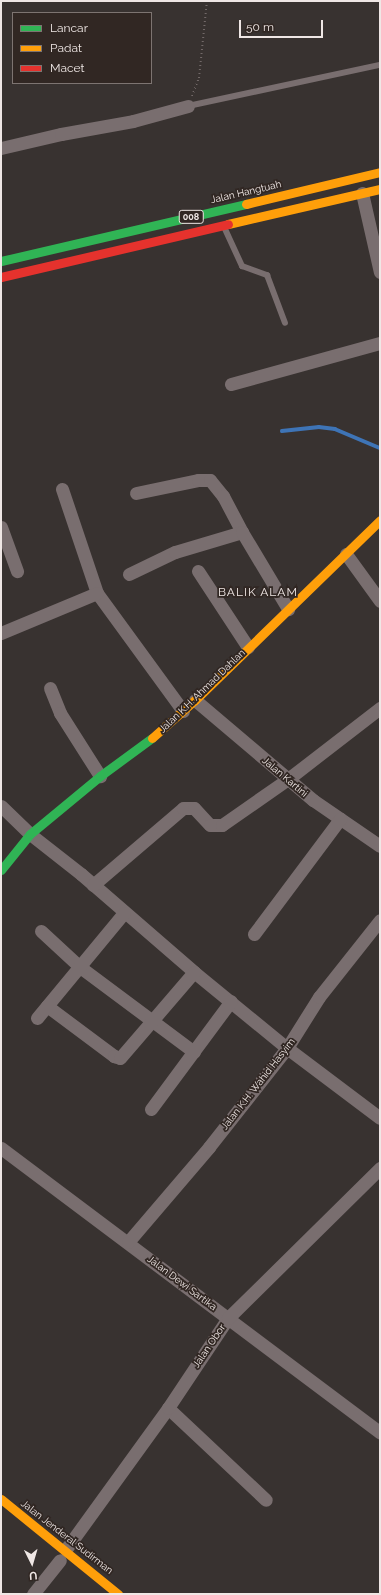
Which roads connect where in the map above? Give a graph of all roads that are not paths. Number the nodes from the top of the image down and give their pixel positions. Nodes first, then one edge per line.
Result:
1 (380, 65) edge
2 (188, 106) joint
3 (1, 148) edge
4 (380, 172) edge
5 (380, 189) edge
6 (362, 193) junction
7 (257, 201) junction
8 (261, 218) junction
9 (224, 227) junction
10 (1, 261) edge
11 (380, 272) edge
12 (1, 277) edge
13 (285, 323) dead end
14 (380, 343) edge
15 (231, 384) dead end
16 (62, 489) dead end
17 (136, 493) dead end
18 (380, 520) edge
19 (1, 527) edge
20 (242, 532) junction
21 (346, 554) junction
22 (17, 571) dead end
23 (198, 571) dead end
24 (129, 574) dead end
25 (97, 593) junction
26 (380, 601) edge
27 (288, 609) junction
28 (1, 633) edge
29 (248, 647) junction
30 (50, 688) dead end
31 (195, 700) junction
32 (380, 708) edge
33 (183, 711) junction
34 (100, 776) junction
35 (288, 779) junction
36 (1, 806) edge
37 (340, 819) junction
38 (30, 834) junction
39 (380, 846) edge
40 (1, 870) edge
41 (93, 885) junction
42 (124, 913) junction
43 (380, 920) edge
44 (41, 931) dead end
45 (254, 934) dead end
46 (80, 967) junction
47 (194, 972) junction
48 (231, 1001) junction
49 (47, 1006) junction
50 (37, 1018) dead end
51 (153, 1020) junction
52 (287, 1048) junction
53 (194, 1052) junction
54 (151, 1109) dead end
55 (380, 1118) edge
56 (1, 1148) edge
57 (380, 1168) edge
58 (128, 1242) junction
59 (228, 1318) junction
60 (168, 1408) junction
61 (380, 1434) edge
62 (1, 1499) edge
63 (266, 1500) dead end
64 (60, 1555) junction
65 (33, 1594) edge
66 (107, 1594) edge
67 (118, 1594) edge

1 - 2 lane
2 - 3 street
4 - 7 main road, Jalan Hangtuah / 008
5 - 6 main road, 008
6 - 8 main road, 008
6 - 11 street
7 - 8 main road
7 - 10 main road, Jalan Hangtuah / 008
8 - 9 main road, 008
9 - 12 main road, 008
9 - 13 lane
14 - 15 street
16 - 25 street
17 - 20 street
18 - 21 main road, Jalan K.H. Ahmad Dahlan
19 - 22 street
20 - 24 street
20 - 27 street
21 - 26 street
21 - 27 main road, Jalan K.H. Ahmad Dahlan
23 - 29 street
25 - 28 street
25 - 33 street
27 - 29 main road, Jalan K.H. Ahmad Dahlan
29 - 31 main road, Jalan K.H. Ahmad Dahlan
30 - 34 street
31 - 33 main road, Jalan K.H. Ahmad Dahlan
31 - 35 street, Jalan Kartini
32 - 35 street
33 - 34 main road, Jalan K.H. Ahmad Dahlan
34 - 38 main road, Jalan K.H. Ahmad Dahlan
35 - 37 street, Jalan Kartini
35 - 41 street
36 - 38 street
37 - 39 street, Jalan Kartini
37 - 45 street
38 - 40 main road, Jalan K.H. Ahmad Dahlan
38 - 41 street
41 - 42 street
42 - 46 street
42 - 47 street
43 - 52 street, Jalan K.H. Wahid Hasyim
44 - 46 street
46 - 49 street
46 - 51 street
47 - 48 street
47 - 51 street
48 - 52 street
48 - 53 street
49 - 50 street
49 - 51 street
51 - 53 street
52 - 55 street
52 - 58 street, Jalan K.H. Wahid Hasyim
53 - 54 street
56 - 58 street, Jalan Dewi Sartika
57 - 59 street, Jalan Obor
58 - 59 street, Jalan Dewi Sartika
59 - 60 street, Jalan Obor
59 - 61 street, Jalan Dewi Sartika
60 - 63 street
60 - 64 street, Jalan Obor
62 - 64 main road, Jalan Jenderal Sudirman
64 - 65 street, Jalan Obor
64 - 66 main road, Jalan Jenderal Sudirman
64 - 67 main road, Jalan Jenderal Sudirman

